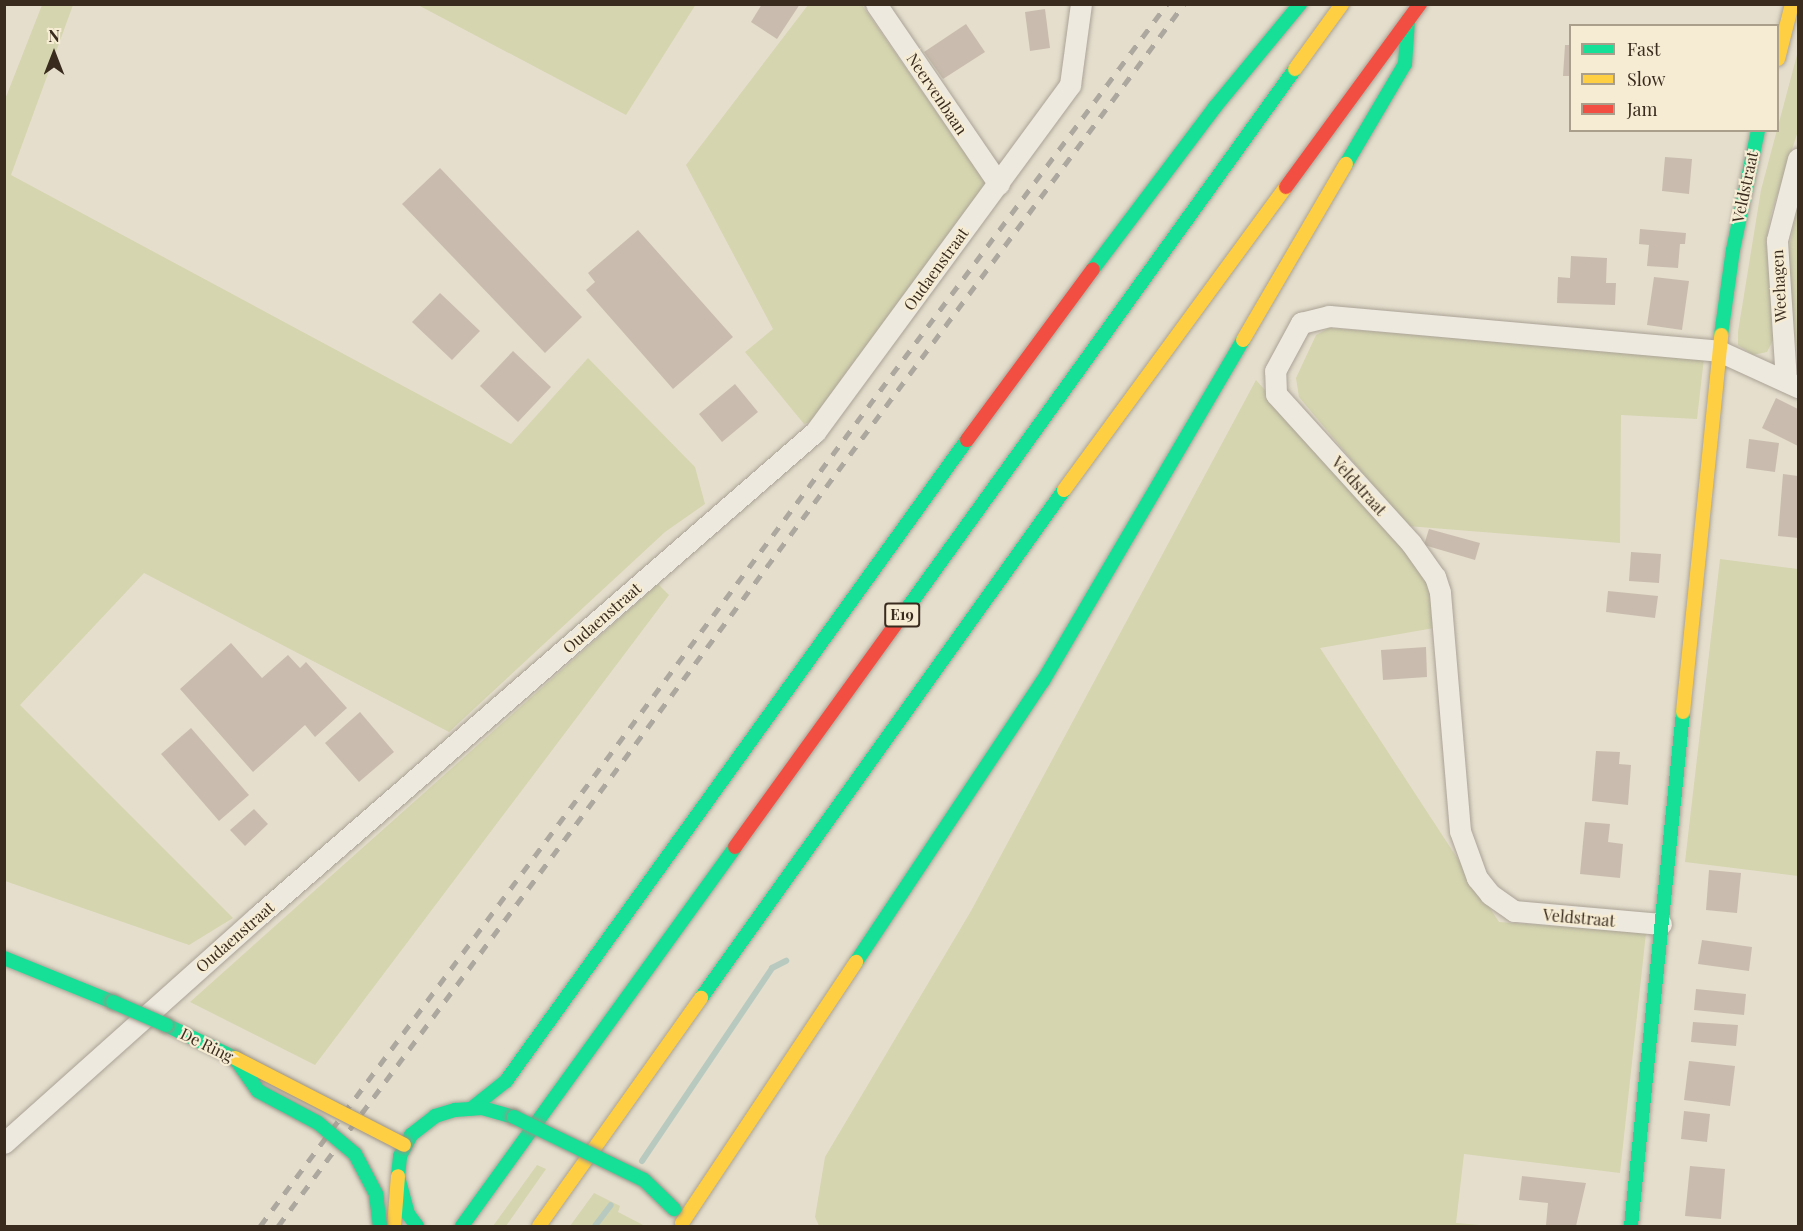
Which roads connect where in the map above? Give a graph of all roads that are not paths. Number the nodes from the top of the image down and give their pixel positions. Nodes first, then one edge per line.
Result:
1 (876, 4) edge
2 (1081, 4) edge
3 (1300, 4) edge
4 (1342, 4) edge
5 (1420, 4) edge
6 (1792, 4) edge
7 (1409, 19) junction
8 (1779, 55) edge
9 (1758, 132) edge
10 (1798, 159) edge
11 (999, 184) junction
12 (1719, 351) junction
13 (1792, 384) edge
14 (1661, 924) junction
15 (4, 958) edge
16 (235, 1058) junction
17 (472, 1108) junction
18 (4, 1143) edge
19 (404, 1145) junction
20 (398, 1176) junction
21 (682, 1225) edge
22 (380, 1227) edge
23 (394, 1227) edge
24 (417, 1227) edge
25 (462, 1227) edge
26 (539, 1227) edge
27 (1631, 1227) edge

1 - 11 street, Neervenbaan
2 - 11 street, Oudaenstraat
3 - 17 main road
4 - 25 main road, E19
5 - 7 main road
6 - 8 main road
7 - 21 main road
7 - 26 main road
9 - 12 main road, Veldstraat
10 - 13 street, Weehagen
11 - 18 street, Oudaenstraat
12 - 13 street
12 - 14 main road, Veldstraat
12 - 14 street, Veldstraat
14 - 27 main road, Veldstraat
15 - 16 main road, De Ring, bridge
16 - 19 main road, De Ring, bridge
16 - 22 main road, bridge
17 - 19 main road
17 - 21 main road, bridge
19 - 20 main road
20 - 23 main road
20 - 24 main road

